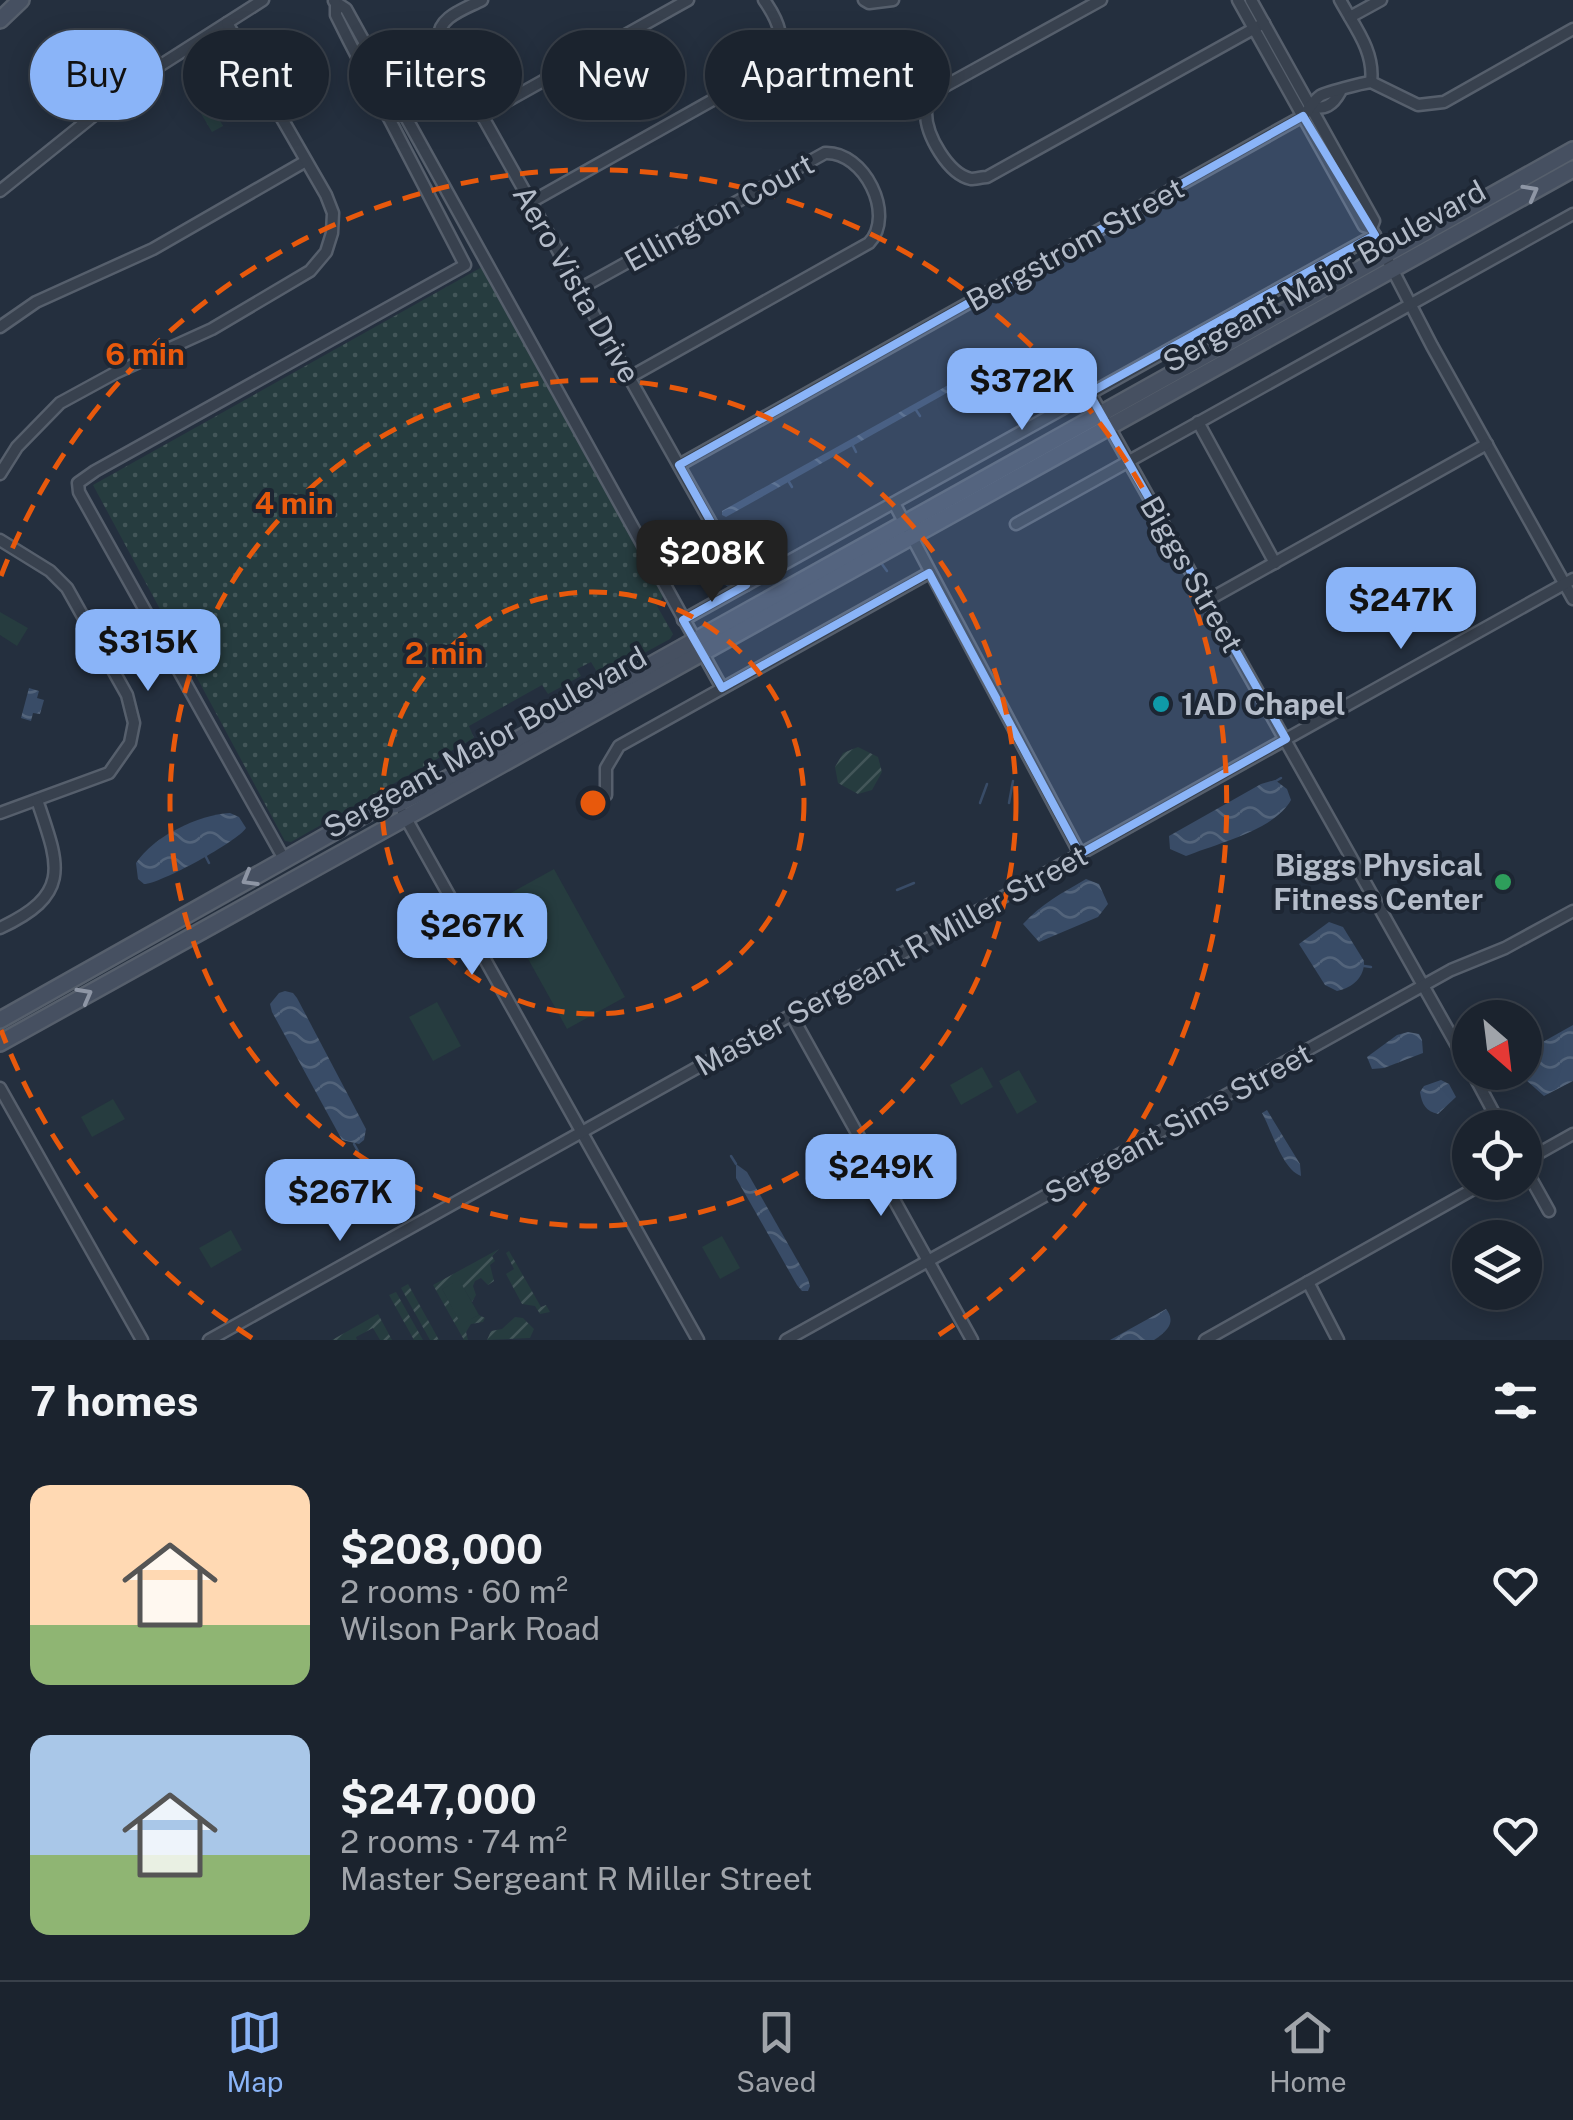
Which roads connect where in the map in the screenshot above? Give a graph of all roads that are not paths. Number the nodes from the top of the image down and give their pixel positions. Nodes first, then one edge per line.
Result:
1 (21, 0) edge
2 (263, 0) edge
3 (482, 0) edge
4 (688, 0) edge
5 (764, 0) edge
6 (864, 0) edge
7 (893, 0) edge
8 (1101, 0) edge
9 (1238, 0) edge
10 (1251, 0) edge
11 (1340, 0) edge
12 (1380, 0) edge
13 (335, 2) edge
14 (1350, 17) junction
15 (0, 20) edge
16 (227, 23) junction
17 (1259, 26) junction
18 (1573, 28) edge
19 (438, 30) edge
20 (1370, 82) junction
21 (522, 93) edge
22 (1307, 112) junction
23 (485, 120) edge
24 (1573, 150) edge
25 (306, 160) junction
26 (1573, 168) edge
27 (0, 191) edge
28 (531, 202) junction
29 (1573, 214) edge
30 (1373, 232) junction
31 (1388, 262) junction
32 (582, 288) junction
33 (1410, 305) junction
34 (0, 327) edge
35 (630, 377) junction
36 (1090, 393) junction
37 (1104, 421) junction
38 (1198, 422) junction
39 (1487, 444) junction
40 (1127, 462) junction
41 (679, 465) junction
42 (0, 474) edge
43 (894, 503) junction
44 (1016, 524) dead end
45 (906, 530) junction
46 (0, 540) edge
47 (1275, 563) junction
48 (929, 573) junction
49 (1569, 582) edge
50 (746, 585) junction
51 (1573, 599) edge
52 (1208, 600) junction
53 (150, 619) junction
54 (683, 620) junction
55 (100, 646) junction
56 (698, 647) junction
57 (722, 688) junction
58 (1286, 739) junction
59 (606, 796) dead end
60 (37, 800) junction
61 (402, 811) junction
62 (0, 813) edge
63 (1080, 854) junction
64 (284, 859) junction
65 (1573, 911) edge
66 (0, 928) edge
67 (1423, 985) junction
68 (792, 1016) junction
69 (0, 1020) edge
70 (1452, 1037) edge
71 (0, 1043) edge
72 (0, 1088) edge
73 (582, 1133) junction
74 (1573, 1134) edge
75 (1542, 1153) edge
76 (1542, 1197) edge
77 (1454, 1200) edge
78 (1549, 1211) dead end
79 (928, 1262) junction
80 (1308, 1282) junction
81 (142, 1340) edge
82 (209, 1340) edge
83 (698, 1340) edge
84 (786, 1340) edge
85 (972, 1340) edge
86 (1204, 1340) edge
87 (1338, 1340) edge

1 - 15 street
2 - 16 street
3 - 19 street, Aero Vista Drive
4 - 21 street
5 - 28 street
6 - 7 street
8 - 17 street
9 - 17 street
10 - 17 street
11 - 14 street
12 - 14 street
13 - 53 street
13 - 54 street
14 - 20 street
16 - 25 street
16 - 27 street
17 - 22 street
18 - 20 street
20 - 22 street, Bergstrom Street
22 - 30 street
22 - 41 street, Bergstrom Street
23 - 28 street, Aero Vista Drive
24 - 31 street, Sergeant Major Boulevard
25 - 34 street
25 - 42 street
31 -> 26 street, Sergeant Major Boulevard
28 - 32 street, Aero Vista Drive
29 - 33 street
30 - 31 street
30 - 36 street
31 - 33 street
31 - 37 street, Sergeant Major Boulevard
32 - 35 street, Aero Vista Drive
32 - 35 street, Ellington Court
33 - 38 street
33 - 39 street
35 - 41 street, Aero Vista Drive
36 - 37 street, Biggs Street
36 - 43 street
37 - 40 street, Biggs Street
37 - 45 street, Sergeant Major Boulevard
38 - 40 street
38 - 47 street
39 - 47 street
39 - 49 street
40 - 44 street
40 - 52 street, Biggs Street
41 - 50 street, Aero Vista Drive
43 - 45 street
43 - 50 street
45 - 48 street
45 - 56 street, Sergeant Major Boulevard
46 - 55 street
47 - 52 street
48 - 57 street
48 - 63 street
49 - 51 street
49 - 58 street, Master Sergeant R Miller Street
50 - 54 street
52 - 58 street, Biggs Street
53 - 55 street
53 - 64 street
54 - 56 street
55 - 60 street
56 - 57 street
56 - 61 street, Sergeant Major Boulevard
57 - 59 street
58 - 63 street, Master Sergeant R Miller Street
58 - 67 street, Biggs Street
60 - 62 street
60 - 66 street
61 - 64 street, Sergeant Major Boulevard
71 -> 61 street, Sergeant Major Boulevard
61 - 73 street
63 - 68 street, Master Sergeant R Miller Street
64 -> 69 street, Sergeant Major Boulevard
65 - 67 street, Sergeant Sims Street
67 - 70 street, Biggs Street
67 - 79 street, Sergeant Sims Street
68 - 73 street, Master Sergeant R Miller Street
68 - 79 street
72 - 81 street
73 - 82 street, Master Sergeant R Miller Street
73 - 83 street
74 - 75 street
76 - 78 street
77 - 80 street
79 - 84 street, Sergeant Sims Street
79 - 85 street
80 - 86 street
80 - 87 street

